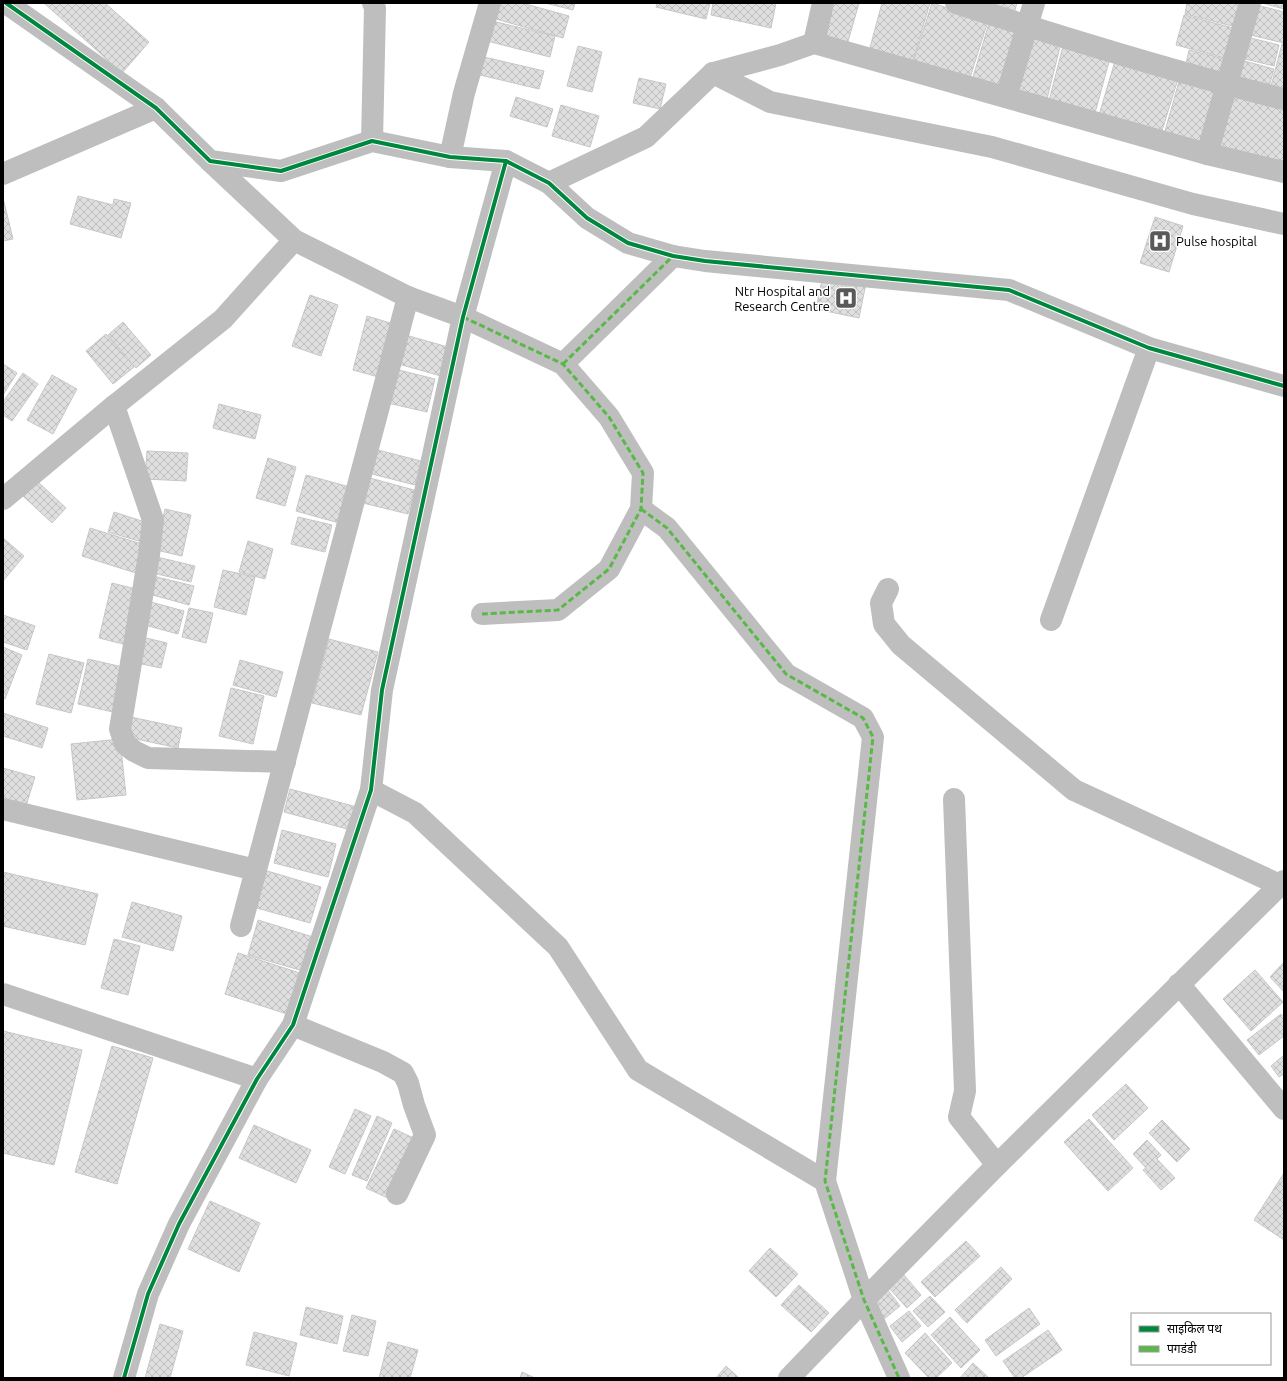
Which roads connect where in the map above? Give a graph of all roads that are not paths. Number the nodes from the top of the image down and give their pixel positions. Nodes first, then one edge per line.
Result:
1 (6, 3) edge
2 (373, 3) edge
3 (490, 3) edge
4 (823, 3) edge
5 (956, 3) edge
6 (1034, 3) edge
7 (1250, 3) edge
8 (1028, 26) junction
9 (814, 43) junction
10 (713, 73) junction
11 (1226, 85) junction
12 (1006, 97) junction
13 (1284, 99) edge
14 (156, 108) junction
15 (372, 141) junction
16 (1207, 154) junction
17 (450, 157) junction
18 (210, 161) junction
19 (506, 161) junction
20 (1284, 172) edge
21 (3, 174) edge
22 (550, 183) junction
23 (1284, 224) edge
24 (294, 240) junction
25 (673, 256) junction
26 (408, 298) junction
27 (463, 316) junction
28 (1149, 348) junction
29 (563, 364) junction
30 (1284, 386) edge
31 (114, 406) junction
32 (3, 499) edge
33 (641, 509) junction
34 (888, 589) dead end
35 (482, 614) dead end
36 (1051, 620) dead end
37 (285, 762) junction
38 (371, 790) junction
39 (954, 799) dead end
40 (3, 809) edge
41 (256, 870) junction
42 (1283, 884) edge
43 (241, 926) dead end
44 (1180, 984) junction
45 (3, 994) edge
46 (293, 1025) junction
47 (257, 1079) junction
48 (1284, 1109) edge
49 (997, 1165) junction
50 (825, 1181) junction
51 (397, 1194) dead end
52 (864, 1300) junction
53 (124, 1378) edge
54 (789, 1378) edge
55 (899, 1378) edge

1 - 14 street
2 - 15 street
3 - 17 street
4 - 9 street
5 - 8 street
6 - 8 street
7 - 11 street
8 - 11 street
8 - 12 street
9 - 10 street
9 - 12 street
10 - 22 street
10 - 23 street
11 - 13 street
11 - 16 street
12 - 16 street
14 - 18 street
14 - 21 street
15 - 17 street
15 - 18 street
16 - 20 street
17 - 19 street
18 - 24 street
19 - 22 street
19 - 27 street
22 - 25 street
24 - 26 street
24 - 31 street
25 - 28 street
25 - 29 street
26 - 27 street
26 - 37 street
27 - 29 street
27 - 38 street
28 - 30 street
28 - 36 street
29 - 33 street
31 - 32 street
31 - 37 street
33 - 35 street
33 - 50 street
34 - 42 street
37 - 41 street
38 - 46 street
38 - 50 street
39 - 49 street
40 - 41 street
41 - 43 street
42 - 44 street
44 - 48 street
44 - 49 street
45 - 47 street
46 - 47 street
46 - 51 street
47 - 53 street
49 - 52 street
50 - 52 street
52 - 54 street
52 - 55 street

